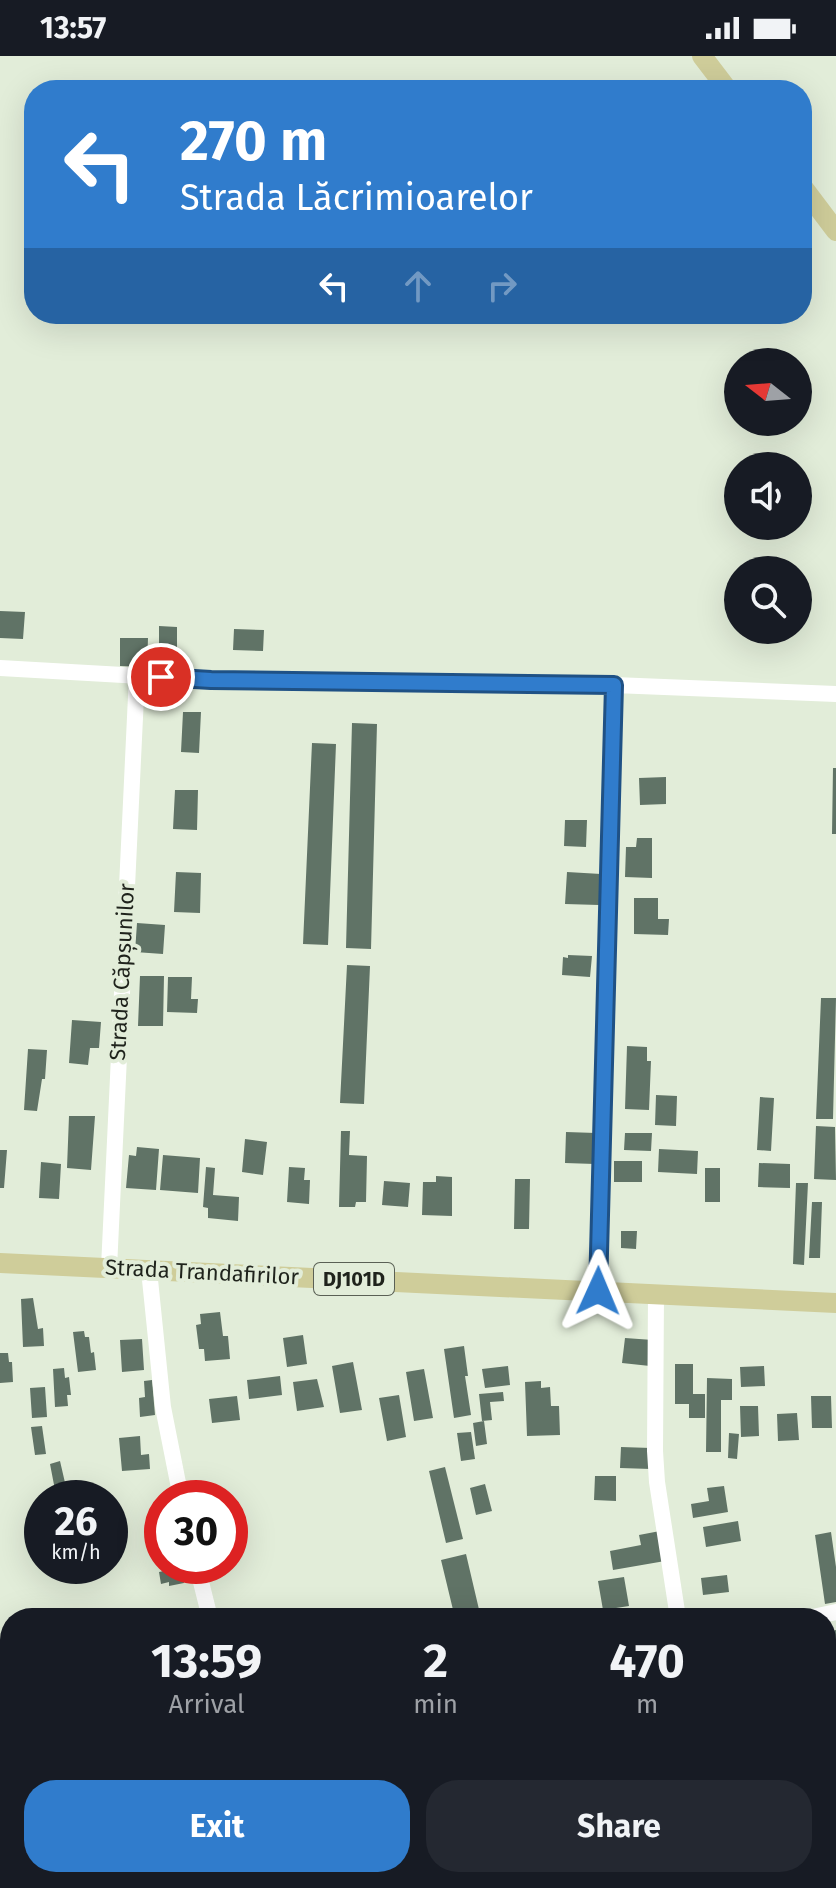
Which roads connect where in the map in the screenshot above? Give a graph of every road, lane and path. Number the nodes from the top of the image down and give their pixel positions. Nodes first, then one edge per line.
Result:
1 (702, 56) edge
2 (720, 80) edge
3 (812, 199) edge
4 (836, 231) edge
5 (0, 668) edge
6 (137, 675) junction
7 (614, 685) junction
8 (836, 694) edge
9 (0, 1263) edge
10 (109, 1268) junction
11 (149, 1270) junction
12 (598, 1291) junction
13 (656, 1294) junction
14 (836, 1303) edge
15 (177, 1480) edge
16 (202, 1584) edge
17 (208, 1608) edge
18 (676, 1608) edge

1 - 2 main road
3 - 4 main road
5 - 6 street
6 - 7 street
6 - 10 street, Strada Căpșunilor
7 - 8 street
7 - 12 street
9 - 10 main road, Strada Trandafirilor / DJ101D
10 - 11 main road, Strada Trandafirilor / DJ101D
11 - 12 main road, Strada Trandafirilor / DJ101D
11 - 15 street
12 - 13 main road, Strada Trandafirilor / DJ101D
13 - 14 main road, Strada Trandafirilor / DJ101D
13 - 18 street
16 - 17 street

